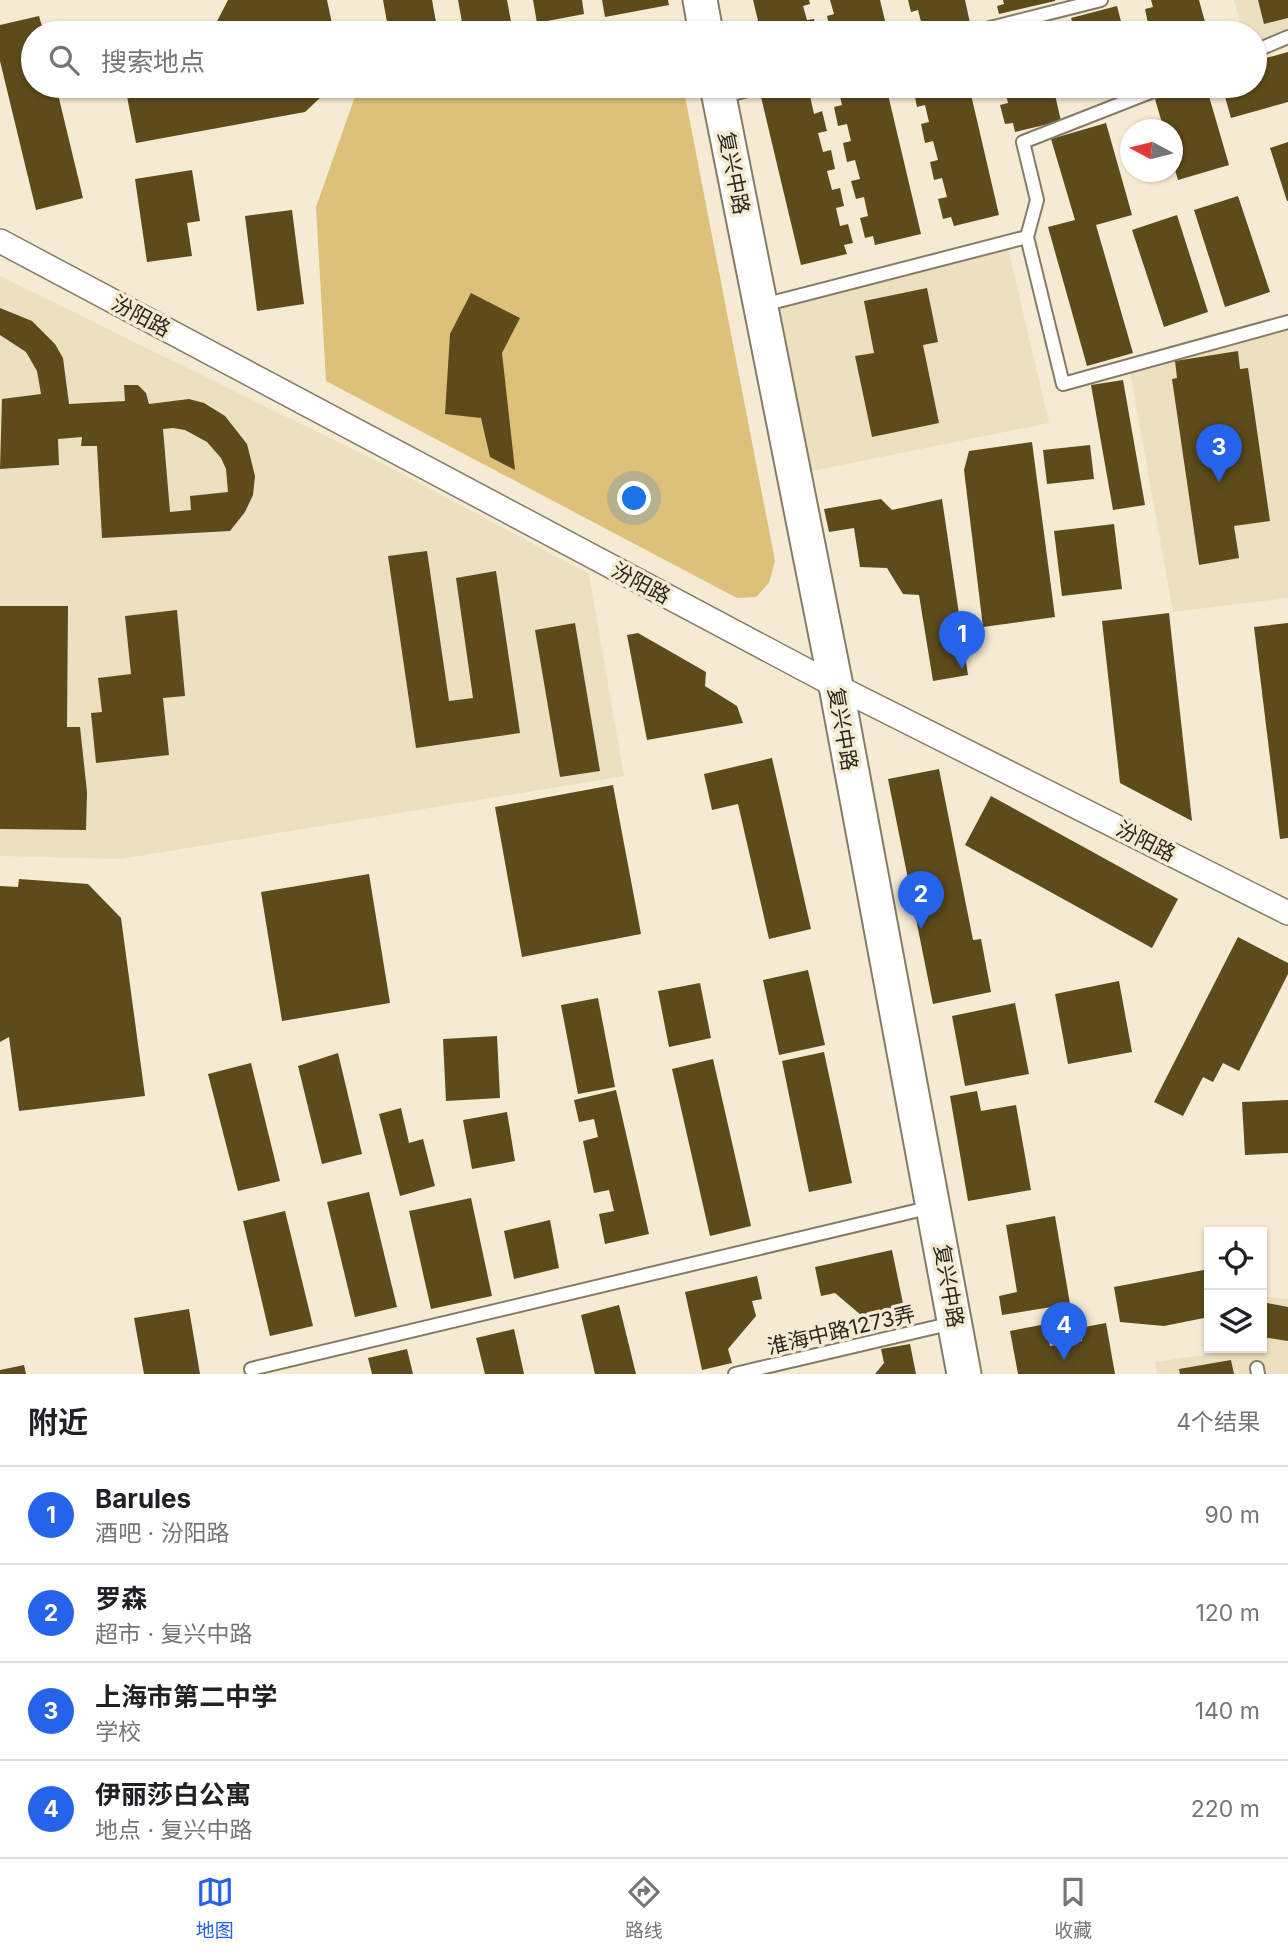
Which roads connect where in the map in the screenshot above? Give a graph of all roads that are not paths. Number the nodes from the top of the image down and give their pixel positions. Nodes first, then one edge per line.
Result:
1 (699, 0) edge
2 (1101, 0) edge
3 (703, 21) edge
4 (1018, 21) edge
5 (1288, 37) edge
6 (1267, 46) edge
7 (719, 98) edge
8 (1135, 98) edge
9 (1027, 237) junction
10 (0, 241) edge
11 (760, 306) junction
12 (1288, 322) edge
13 (836, 686) junction
14 (1288, 913) edge
15 (934, 1206) junction
16 (956, 1323) junction
17 (251, 1368) dead end
18 (735, 1374) edge
19 (964, 1374) edge

1 - 3 main road
2 - 4 lane
5 - 6 lane
7 - 11 main road, 复兴中路
8 - 9 lane
9 - 11 lane
9 - 12 lane
10 - 13 street, 汾阳路
11 - 13 main road, 复兴中路
13 - 14 street, 汾阳路
13 - 15 main road, 复兴中路
15 - 16 main road, 复兴中路
15 - 17 lane
16 - 18 lane, 淮海中路1273弄
16 - 19 main road, 复兴中路

